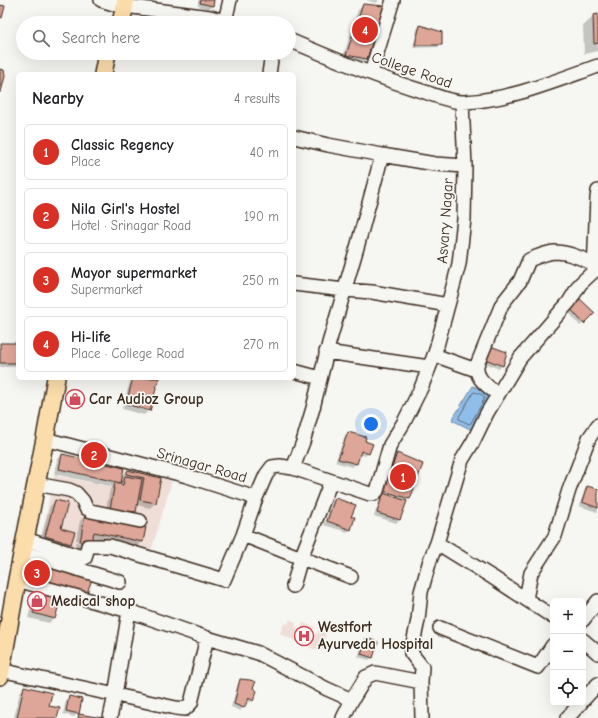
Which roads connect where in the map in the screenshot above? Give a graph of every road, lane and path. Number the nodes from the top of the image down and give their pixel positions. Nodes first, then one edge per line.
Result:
1 (100, 0) edge
2 (230, 0) edge
3 (393, 0) edge
4 (121, 3) edge
5 (116, 16) edge
6 (121, 16) edge
7 (204, 16) edge
8 (229, 16) edge
9 (296, 43) edge
10 (106, 60) edge
11 (114, 60) edge
12 (271, 60) edge
13 (598, 66) edge
14 (103, 72) edge
15 (111, 72) edge
16 (269, 72) edge
17 (371, 73) junction
18 (462, 102) junction
19 (296, 138) edge
20 (382, 155) junction
21 (465, 166) junction
22 (598, 196) edge
23 (595, 268) edge
24 (296, 284) edge
25 (344, 290) junction
26 (448, 305) junction
27 (326, 352) junction
28 (431, 361) junction
29 (476, 370) junction
30 (296, 372) edge
31 (320, 378) junction
32 (44, 380) edge
33 (56, 380) edge
34 (498, 395) junction
35 (598, 426) edge
36 (45, 438) junction
37 (293, 468) junction
38 (330, 481) junction
39 (36, 484) junction
40 (256, 498) junction
41 (140, 521) dead end
42 (243, 535) junction
43 (437, 543) junction
44 (24, 545) junction
45 (301, 558) junction
46 (351, 577) dead end
47 (17, 580) junction
48 (120, 582) dead end
49 (293, 586) dead end
50 (526, 599) junction
51 (598, 601) edge
52 (129, 611) junction
53 (0, 614) edge
54 (550, 615) edge
55 (586, 616) edge
56 (440, 628) dead end
57 (207, 638) junction
58 (586, 643) edge
59 (550, 649) edge
60 (598, 653) edge
61 (0, 672) edge
62 (421, 682) junction
63 (598, 684) edge
64 (115, 695) junction
65 (586, 697) edge
66 (352, 700) junction
67 (577, 706) edge
68 (110, 718) edge
69 (343, 718) edge
70 (422, 718) edge
71 (567, 718) edge

1 - 4 street
2 - 8 street
3 - 17 street
4 - 5 main road
4 - 6 main road
4 - 7 street
9 - 17 street, College Road
10 - 14 main road
11 - 15 main road
12 - 16 street
13 - 18 street, College Road
17 - 18 street, College Road
18 - 21 street, Asvary Nagar
19 - 20 street
20 - 21 street
20 - 25 street
21 - 26 street, Asvary Nagar
22 - 23 street
23 - 29 street
23 - 34 street
24 - 25 street
25 - 26 street
25 - 27 street
26 - 28 street, Asvary Nagar
27 - 28 street
27 - 31 street
28 - 29 street
28 - 38 street, Asvary Nagar
29 - 34 street
30 - 31 street
31 - 37 street
32 - 53 main road
33 - 36 main road
34 - 43 street
35 - 50 street
36 - 39 main road
36 - 40 street, Srinagar Road
37 - 38 street
37 - 40 street, Srinagar Road
38 - 45 street
39 - 41 street
39 - 44 main road
40 - 42 street
42 - 44 street
42 - 45 street
43 - 50 street
43 - 62 street
44 - 47 main road
44 - 48 street
45 - 46 street
45 - 49 street
47 - 52 street
47 - 61 main road
50 - 54 street
51 - 55 street
52 - 57 street
52 - 64 street
56 - 59 street
57 - 64 street
57 - 66 street
58 - 60 street
61 - 64 street
62 - 66 street
62 - 70 street
63 - 65 street
64 - 68 street
66 - 69 street
67 - 71 street

